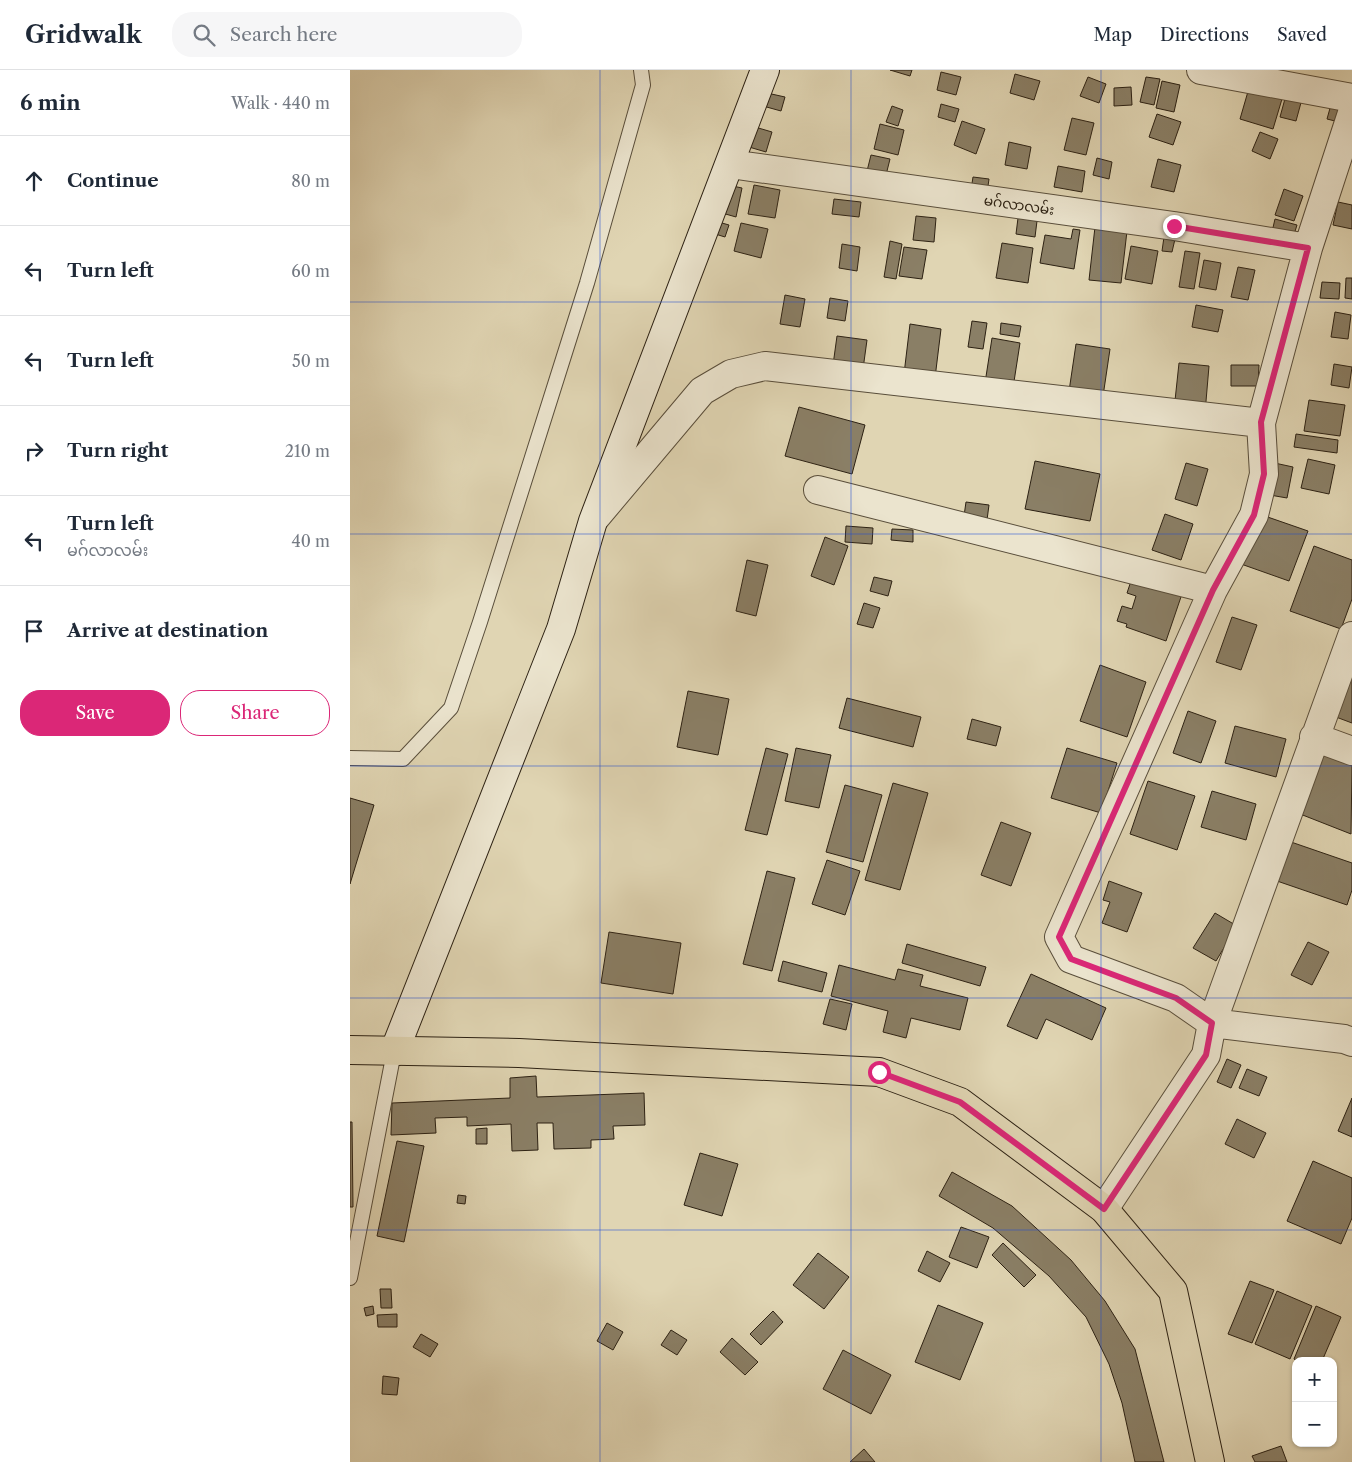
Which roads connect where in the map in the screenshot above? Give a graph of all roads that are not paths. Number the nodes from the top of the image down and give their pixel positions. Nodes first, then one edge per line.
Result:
1 (641, 70) edge
2 (765, 70) edge
3 (1201, 70) edge
4 (1352, 98) edge
5 (1352, 113) edge
6 (730, 164) junction
7 (1308, 248) junction
8 (1261, 422) junction
9 (818, 490) dead end
10 (592, 521) junction
11 (1213, 590) junction
12 (1352, 636) edge
13 (1314, 737) junction
14 (1352, 752) edge
15 (350, 758) edge
16 (1212, 1023) junction
17 (1350, 1034) edge
18 (350, 1050) edge
19 (394, 1052) junction
20 (1104, 1209) junction
21 (350, 1278) edge
22 (1210, 1462) edge

1 - 15 lane
2 - 6 street
3 - 4 street
5 - 7 street
6 - 7 street, မဂ်လာလမ်း
6 - 10 street
7 - 8 street
8 - 10 street
8 - 11 street
9 - 11 street
10 - 19 street
11 - 16 street
12 - 13 street
13 - 14 street
13 - 16 street
16 - 17 street
16 - 20 street
18 - 19 main road
19 - 20 main road
19 - 21 lane
20 - 22 main road

